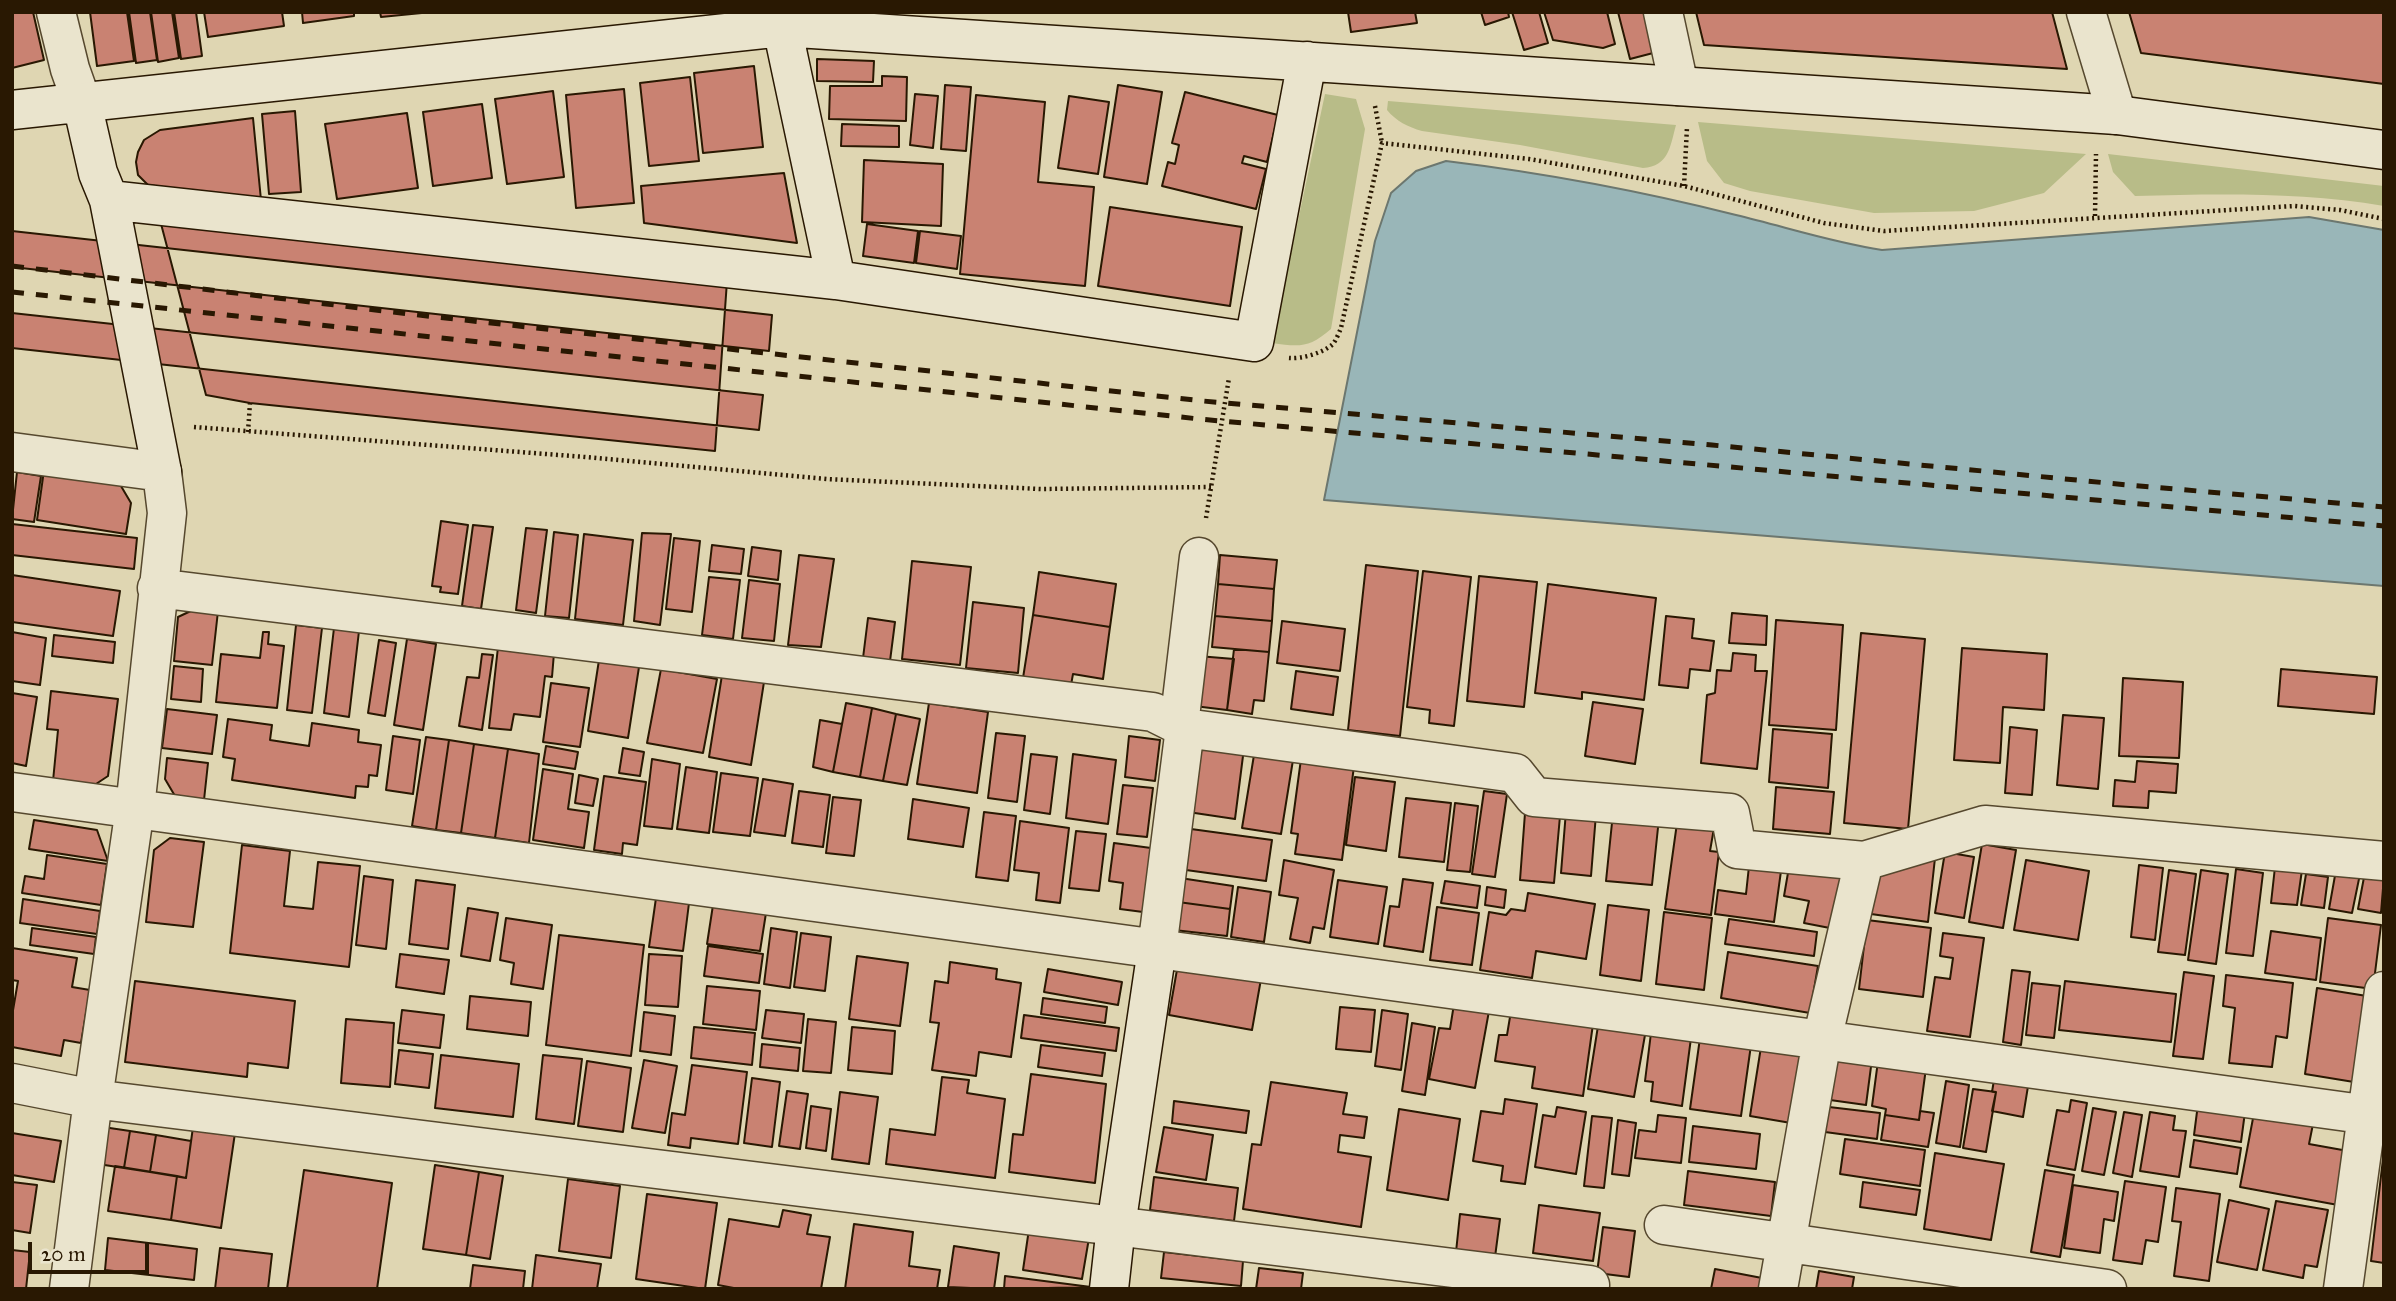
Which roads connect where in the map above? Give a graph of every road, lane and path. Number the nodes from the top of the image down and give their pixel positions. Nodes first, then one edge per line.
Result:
1 (57, 12) edge
2 (1663, 12) edge
3 (2086, 12) edge
4 (780, 19) edge
5 (1307, 61) junction
6 (1373, 95) dead end
7 (82, 103) junction
8 (1683, 104) junction
9 (12, 110) edge
10 (2117, 115) junction
11 (1382, 143) junction
12 (2384, 150) edge
13 (2096, 153) dead end
14 (1684, 186) junction
15 (109, 200) junction
16 (2095, 216) junction
17 (2384, 219) edge
18 (836, 280) junction
19 (1245, 341) junction
20 (250, 403) dead end
21 (194, 427) dead end
22 (248, 432) junction
23 (12, 452) edge
24 (162, 472) junction
25 (1211, 486) junction
26 (1199, 557) joint
27 (157, 588) junction
28 (1182, 727) junction
29 (12, 792) edge
30 (135, 808) junction
31 (2384, 860) edge
32 (1864, 861) junction
33 (1157, 949) junction
34 (2384, 991) edge
35 (1822, 1040) junction
36 (12, 1083) edge
37 (93, 1099) junction
38 (2375, 1116) edge
39 (1664, 1225) dead end
40 (1116, 1226) junction
41 (1787, 1242) junction
42 (1462, 1279) edge
43 (1590, 1285) dead end
44 (69, 1289) edge
45 (1109, 1289) edge
46 (1778, 1289) edge
47 (2106, 1289) edge
48 (2343, 1289) edge

1 - 7 street
2 - 8 street
3 - 10 street
4 - 5 street
4 - 7 street
4 - 18 street
5 - 8 street
5 - 19 street
6 - 11 path
7 - 9 street
7 - 15 street
8 - 10 street
8 - 14 path
10 - 12 street
11 - 14 path
11 - 19 path
13 - 16 path
14 - 16 path
15 - 18 street
15 - 24 street
16 - 17 path
18 - 19 street
19 - 25 path
20 - 22 path
21 - 22 path
22 - 25 path
23 - 24 street
24 - 27 street
25 - 26 path
26 - 28 street
27 - 28 street
27 - 30 street
28 - 32 street
28 - 33 street
29 - 30 street
30 - 33 street
30 - 37 street
31 - 32 street
32 - 35 street
33 - 35 street
33 - 40 street
34 - 38 street
35 - 38 street
35 - 41 street
36 - 37 street
37 - 40 street
37 - 44 street
38 - 48 street
39 - 41 street
40 - 42 street
40 - 45 street
41 - 46 street
41 - 47 street
42 - 43 street

